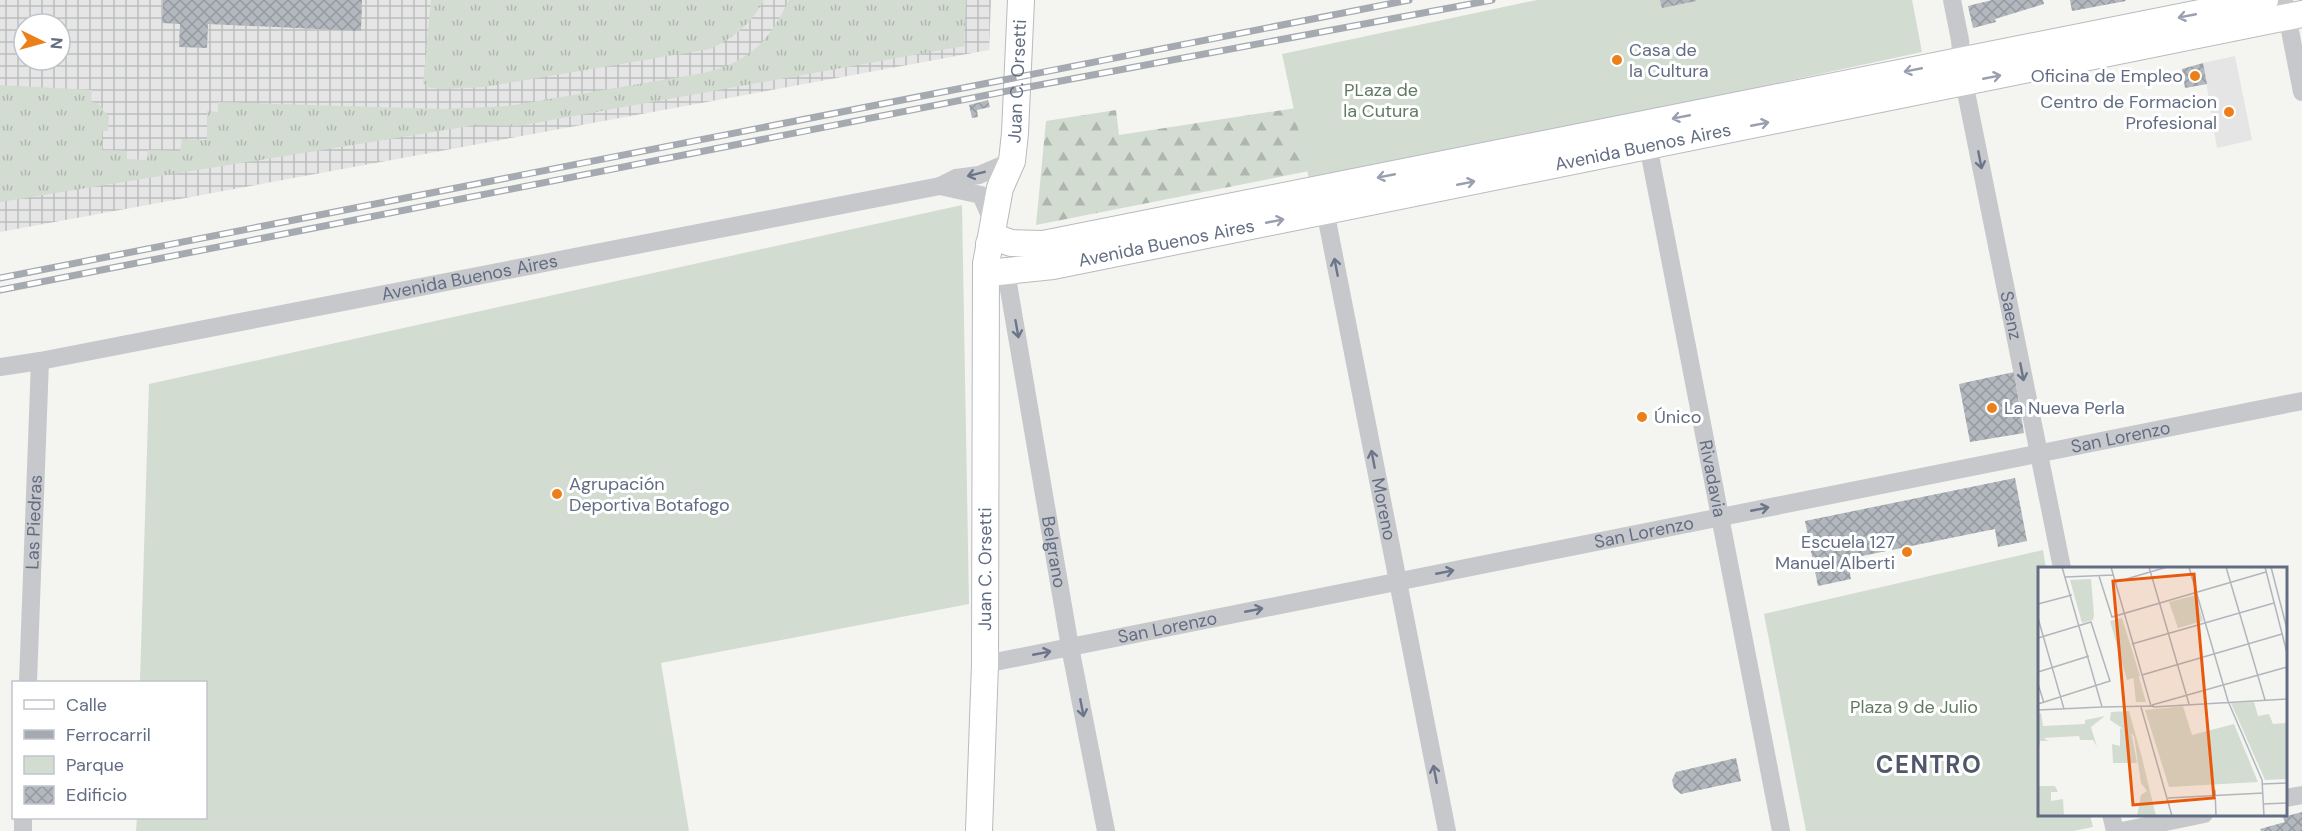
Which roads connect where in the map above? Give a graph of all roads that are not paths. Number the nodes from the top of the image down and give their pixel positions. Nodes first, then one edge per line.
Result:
1 (1021, 0) edge
2 (1952, 0) edge
3 (2265, 0) edge
4 (2291, 10) edge
5 (1963, 71) junction
6 (2302, 92) edge
7 (1646, 135) junction
8 (1012, 161) junction
9 (940, 186) junction
10 (1323, 200) junction
11 (997, 249) junction
12 (40, 362) junction
13 (0, 367) edge
14 (2302, 401) edge
15 (2038, 454) junction
16 (1720, 517) junction
17 (2062, 567) edge
18 (1397, 582) junction
19 (1071, 647) junction
20 (985, 664) junction
21 (28, 681) edge
22 (2302, 795) edge
23 (2287, 798) edge
24 (2112, 816) edge
25 (2194, 816) edge
26 (979, 831) edge
27 (1106, 831) edge
28 (1447, 831) edge
29 (1781, 831) edge
30 (2115, 831) edge
31 (2122, 831) edge

1 - 8 main road, Juan C. Orsetti
2 - 5 street, Saenz
3 -> 5 main road, Avenida Buenos Aires
5 -> 4 main road, Avenida Buenos Aires
4 - 6 street
5 - 7 main road, Avenida Buenos Aires
5 -> 15 street, Saenz
7 - 10 main road, Avenida Buenos Aires
7 - 16 street, Rivadavia
8 -> 9 street, Avenida Buenos Aires
8 - 11 main road, Juan C. Orsetti
9 - 11 street, Avenida Buenos Aires
9 - 12 street, Avenida Buenos Aires
10 - 11 main road, Avenida Buenos Aires
18 -> 10 street, Moreno
11 -> 19 street, Belgrano
11 - 20 main road, Juan C. Orsetti
12 - 13 street, Avenida Buenos Aires
12 - 21 street, Las Piedras
14 - 15 street, San Lorenzo
16 -> 15 street, San Lorenzo
15 - 17 street, Saenz
18 -> 16 street, San Lorenzo
16 - 29 street, Rivadavia
19 -> 18 street, San Lorenzo
28 -> 18 street, Moreno
20 -> 19 street, San Lorenzo
19 -> 27 street, Belgrano
20 - 26 main road, Juan C. Orsetti
22 - 23 street
24 - 30 street
25 - 31 street

